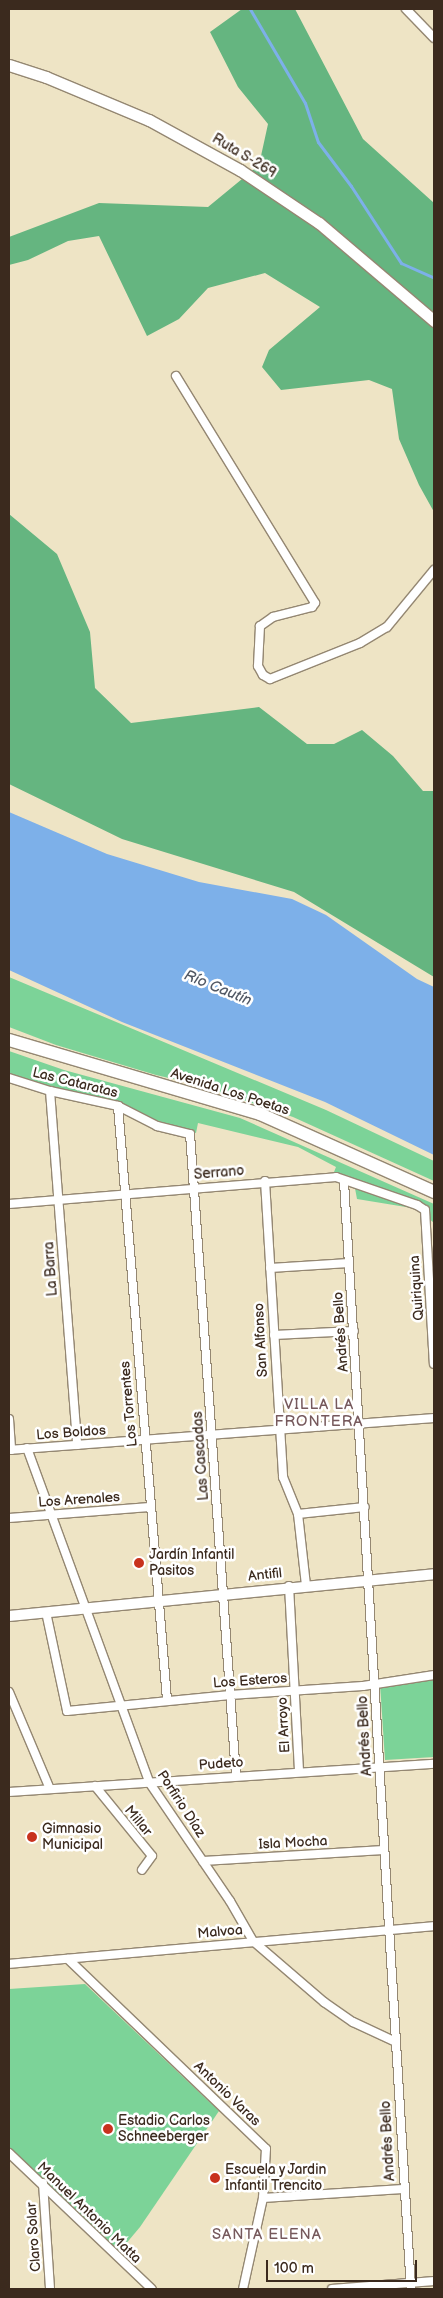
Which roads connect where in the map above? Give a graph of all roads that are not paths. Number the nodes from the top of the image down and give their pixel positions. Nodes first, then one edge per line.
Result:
1 (406, 9) edge
2 (434, 38) edge
3 (9, 65) edge
4 (434, 321) edge
5 (176, 376) dead end
6 (434, 570) edge
7 (9, 1040) edge
8 (9, 1078) edge
9 (50, 1091) junction
10 (118, 1106) junction
11 (190, 1134) joint
12 (264, 1181) junction
13 (344, 1182) junction
14 (195, 1187) junction
15 (434, 1192) edge
16 (125, 1193) junction
17 (58, 1199) junction
18 (9, 1204) edge
19 (424, 1210) joint
20 (349, 1264) junction
21 (270, 1268) junction
22 (354, 1331) junction
23 (274, 1335) junction
24 (434, 1364) edge
25 (434, 1418) edge
26 (9, 1419) edge
27 (360, 1423) junction
28 (279, 1429) junction
29 (212, 1434) junction
30 (144, 1440) junction
31 (77, 1445) junction
32 (27, 1448) junction
33 (10, 1450) edge
34 (150, 1507) junction
35 (365, 1507) junction
36 (52, 1514) junction
37 (298, 1514) junction
38 (9, 1518) edge
39 (434, 1574) edge
40 (370, 1578) junction
41 (306, 1585) junction
42 (289, 1586) junction
43 (224, 1593) junction
44 (158, 1599) junction
45 (87, 1609) junction
46 (46, 1612) junction
47 (9, 1616) edge
48 (434, 1675) edge
49 (375, 1683) junction
50 (294, 1690) junction
51 (9, 1692) edge
52 (230, 1695) junction
53 (166, 1700) junction
54 (121, 1704) junction
55 (434, 1764) edge
56 (379, 1768) junction
57 (299, 1772) junction
58 (236, 1776) junction
59 (148, 1782) junction
60 (95, 1786) junction
61 (50, 1789) junction
62 (9, 1792) edge
63 (384, 1850) junction
64 (203, 1861) junction
65 (142, 1870) dead end
66 (434, 1926) edge
67 (388, 1929) junction
68 (253, 1941) junction
69 (68, 1958) junction
70 (9, 1964) edge
71 (396, 2042) junction
72 (9, 2154) edge
73 (43, 2183) junction
74 (403, 2189) junction
75 (263, 2198) junction
76 (434, 2280) edge
77 (410, 2286) edge
78 (50, 2289) edge
79 (152, 2289) edge
80 (243, 2289) edge
81 (332, 2289) edge

1 - 2 street
3 - 4 main road, Ruta S-269
5 - 6 street
7 - 15 main road, Avenida Los Poetas
8 - 9 street, Las Cataratas
9 - 10 street, Las Cataratas
9 - 17 street, La Barra
10 - 11 street, Las Cataratas
10 - 16 street, Los Torrentes
11 - 14 street, Las Cascadas
12 - 13 street, Serrano
12 - 14 street, Serrano
12 - 21 street, San Alfonso
13 - 19 street, Serrano
13 - 20 street, Andrés Bello
14 - 16 street, Serrano
14 - 29 street, Las Cascadas
16 - 17 street, Serrano
16 - 30 street, Los Torrentes
17 - 18 street, Serrano
17 - 31 street, La Barra
19 - 24 street, Quiriquina
20 - 21 street
20 - 22 street, Andrés Bello
21 - 23 street, San Alfonso
22 - 23 street
22 - 27 street, Andrés Bello
23 - 28 street, San Alfonso
25 - 27 street, Los Boldos
26 - 33 street
27 - 28 street, Los Boldos
27 - 35 street, Andrés Bello
28 - 29 street, Los Boldos
28 - 37 street, San Alfonso
29 - 30 street, Los Boldos
29 - 43 street, Las Cascadas
30 - 31 street, Los Boldos
30 - 34 street, Los Torrentes
31 - 32 street, Los Boldos
32 - 33 street, Los Boldos
32 - 36 street, Porfirio Díaz
34 - 36 street, Los Arenales
34 - 44 street, Los Torrentes
35 - 37 street
35 - 40 street, Andrés Bello
36 - 38 street, Los Arenales
36 - 45 street, Porfirio Díaz
37 - 41 street, San Alfonso
39 - 40 street, Antifil
40 - 41 street, Antifil
40 - 49 street, Andrés Bello
41 - 42 street, Antifil
42 - 43 street, Antifil
42 - 50 street, El Arroyo
43 - 44 street, Antifil
43 - 52 street, Las Cascadas
44 - 45 street, Antifil
44 - 53 street, Los Torrentes
45 - 46 street, Antifil
45 - 54 street, Porfirio Díaz
46 - 47 street, Antifil
46 - 54 street, Los Esteros
48 - 49 street, Los Esteros
49 - 50 street, Los Esteros
49 - 56 street, Andrés Bello
50 - 52 street, Los Esteros
50 - 57 street, El Arroyo
51 - 61 street
52 - 53 street, Los Esteros
52 - 58 street, Las Cascadas
53 - 54 street, Los Esteros
54 - 59 street, Porfirio Díaz
55 - 56 street, Pudeto
56 - 57 street, Pudeto
56 - 63 street, Andrés Bello
57 - 58 street, Pudeto
58 - 59 street, Pudeto
59 - 60 street, Pudeto
59 - 64 street, Porfirio Díaz
60 - 61 street, Pudeto
60 - 65 street, Millar
61 - 62 street, Pudeto
63 - 64 street, Isla Mocha
63 - 67 street, Andrés Bello
64 - 68 street, Porfirio Díaz
66 - 67 street, Malvoa
67 - 68 street, Malvoa
67 - 71 street, Andrés Bello
68 - 69 street, Malvoa
68 - 71 street, Porfirio Díaz
69 - 70 street, Malvoa
69 - 75 street, Antonio Varas
71 - 74 street, Andrés Bello
72 - 73 street, Manuel Antonio Matta
73 - 78 street, Claro Solar
73 - 79 street, Manuel Antonio Matta
74 - 75 street
74 - 77 street, Andrés Bello
75 - 80 street, Antonio Varas
76 - 77 street
77 - 81 street

